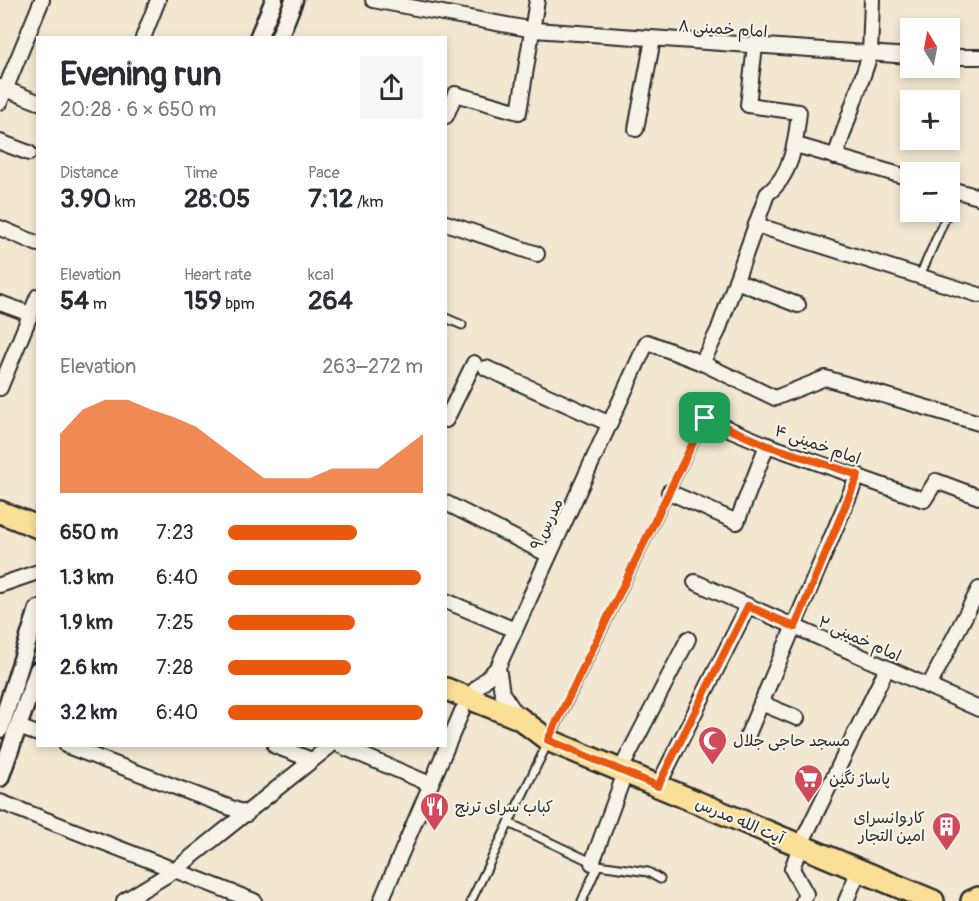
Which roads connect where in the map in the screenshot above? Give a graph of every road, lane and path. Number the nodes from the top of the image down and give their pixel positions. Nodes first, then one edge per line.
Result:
1 (42, 0) edge
2 (158, 0) edge
3 (274, 0) edge
4 (294, 0) edge
5 (374, 0) edge
6 (537, 0) edge
7 (872, 0) edge
8 (534, 30) junction
9 (144, 36) edge
10 (259, 36) edge
11 (280, 36) edge
12 (653, 39) junction
13 (755, 46) junction
14 (870, 55) junction
15 (900, 56) edge
16 (960, 57) edge
17 (979, 57) edge
18 (2, 92) edge
19 (36, 101) edge
20 (447, 114) edge
21 (636, 129) dead end
22 (0, 142) edge
23 (796, 145) junction
24 (29, 153) dead end
25 (835, 157) junction
26 (900, 175) edge
27 (960, 192) edge
28 (979, 197) edge
29 (944, 222) edge
30 (447, 223) edge
31 (756, 225) junction
32 (0, 228) edge
33 (36, 243) edge
34 (537, 254) dead end
35 (919, 278) junction
36 (736, 281) junction
37 (979, 295) edge
38 (36, 300) edge
39 (0, 303) edge
40 (798, 305) dead end
41 (30, 314) junction
42 (447, 318) edge
43 (462, 325) dead end
44 (702, 363) junction
45 (0, 388) edge
46 (447, 418) edge
47 (705, 418) joint
48 (979, 423) edge
49 (610, 424) junction
50 (766, 445) junction
51 (858, 475) junction
52 (669, 492) junction
53 (979, 497) edge
54 (447, 504) edge
55 (0, 512) edge
56 (36, 526) edge
57 (549, 555) junction
58 (36, 573) edge
59 (695, 582) dead end
60 (0, 585) edge
61 (979, 589) edge
62 (447, 601) edge
63 (748, 606) junction
64 (36, 615) edge
65 (795, 627) junction
66 (515, 630) junction
67 (688, 639) dead end
68 (498, 668) junction
69 (887, 668) junction
70 (36, 676) edge
71 (929, 686) junction
72 (447, 690) edge
73 (761, 703) junction
74 (458, 704) edge
75 (979, 709) edge
76 (519, 718) junction
77 (796, 718) dead end
78 (2, 720) edge
79 (18, 727) junction
80 (36, 734) edge
81 (447, 735) edge
82 (746, 739) dead end
83 (548, 740) junction
84 (70, 747) edge
85 (277, 747) edge
86 (329, 747) edge
87 (342, 747) edge
88 (443, 747) edge
89 (312, 760) junction
90 (623, 772) junction
91 (0, 778) edge
92 (430, 784) junction
93 (658, 786) junction
94 (0, 802) edge
95 (246, 814) junction
96 (508, 823) junction
97 (800, 846) junction
98 (595, 864) junction
99 (175, 870) junction
100 (859, 870) junction
101 (660, 879) dead end
102 (979, 898) edge
103 (124, 901) edge
104 (254, 901) edge
105 (381, 901) edge
106 (471, 901) edge
107 (582, 901) edge
108 (803, 901) edge
109 (846, 901) edge
110 (933, 901) edge
111 (972, 901) edge

1 - 18 street
2 - 9 street
3 - 10 street
4 - 11 street
5 - 8 street, امام خمینی ۸
6 - 8 street
7 - 14 street
8 - 12 street, امام خمینی ۸
8 - 20 street
12 - 13 street, امام خمینی ۸
12 - 21 street
13 - 14 street, امام خمینی ۸
13 - 23 street
14 - 15 street, امام خمینی ۸
14 - 25 street
16 - 17 street
18 - 19 street
22 - 24 street
23 - 25 street
23 - 31 street
25 - 26 street
27 - 28 street
29 - 35 lane
30 - 34 street
31 - 35 street
31 - 36 street
32 - 33 street
35 - 37 street
36 - 40 street
36 - 44 street
38 - 41 street
39 - 41 street
41 - 45 street
42 - 43 lane
44 - 48 street
44 - 49 street, مدرس ۹
46 - 49 street
47 - 50 street, امام خمینی ۴
47 - 52 lane
49 - 57 street, مدرس ۹
50 - 51 street, امام خمینی ۴
50 - 52 street
51 - 53 street, امام خمینی ۴
51 - 65 street
52 - 83 lane
54 - 57 street
55 - 56 main road
57 - 66 street, مدرس ۹
58 - 60 street
59 - 63 street, امام خمینی ۲
61 - 71 street
62 - 66 street
63 - 65 street, امام خمینی ۲
63 - 93 street
64 - 78 street
65 - 69 street, امام خمینی ۲
65 - 73 street
66 - 68 street, مدرس ۹
67 - 90 street
68 - 74 street
68 - 76 street
69 - 71 street, امام خمینی ۲
69 - 97 street
70 - 79 street
71 - 75 street, امام خمینی ۲
72 - 74 main road, آیت الله مدرس
73 - 77 street
73 - 82 street
74 - 76 main road, آیت الله مدرس
74 - 81 street
74 - 83 main road, آیت الله مدرس
76 - 83 main road, آیت الله مدرس
79 - 80 street
79 - 91 street
83 - 90 main road, آیت الله مدرس
83 - 96 lane
84 - 95 street
85 - 89 street
86 - 89 street
87 - 92 street
88 - 92 street
89 - 95 street
90 - 93 main road, آیت الله مدرس
90 - 98 street
92 - 105 street
93 - 97 main road, آیت الله مدرس
94 - 99 street
95 - 99 street
96 - 98 lane
96 - 106 lane
97 - 100 main road, آیت الله مدرس
97 - 108 street
98 - 101 lane
98 - 107 lane
99 - 103 street
99 - 104 street
100 - 109 street
100 - 110 main road, آیت الله مدرس
102 - 111 main road

